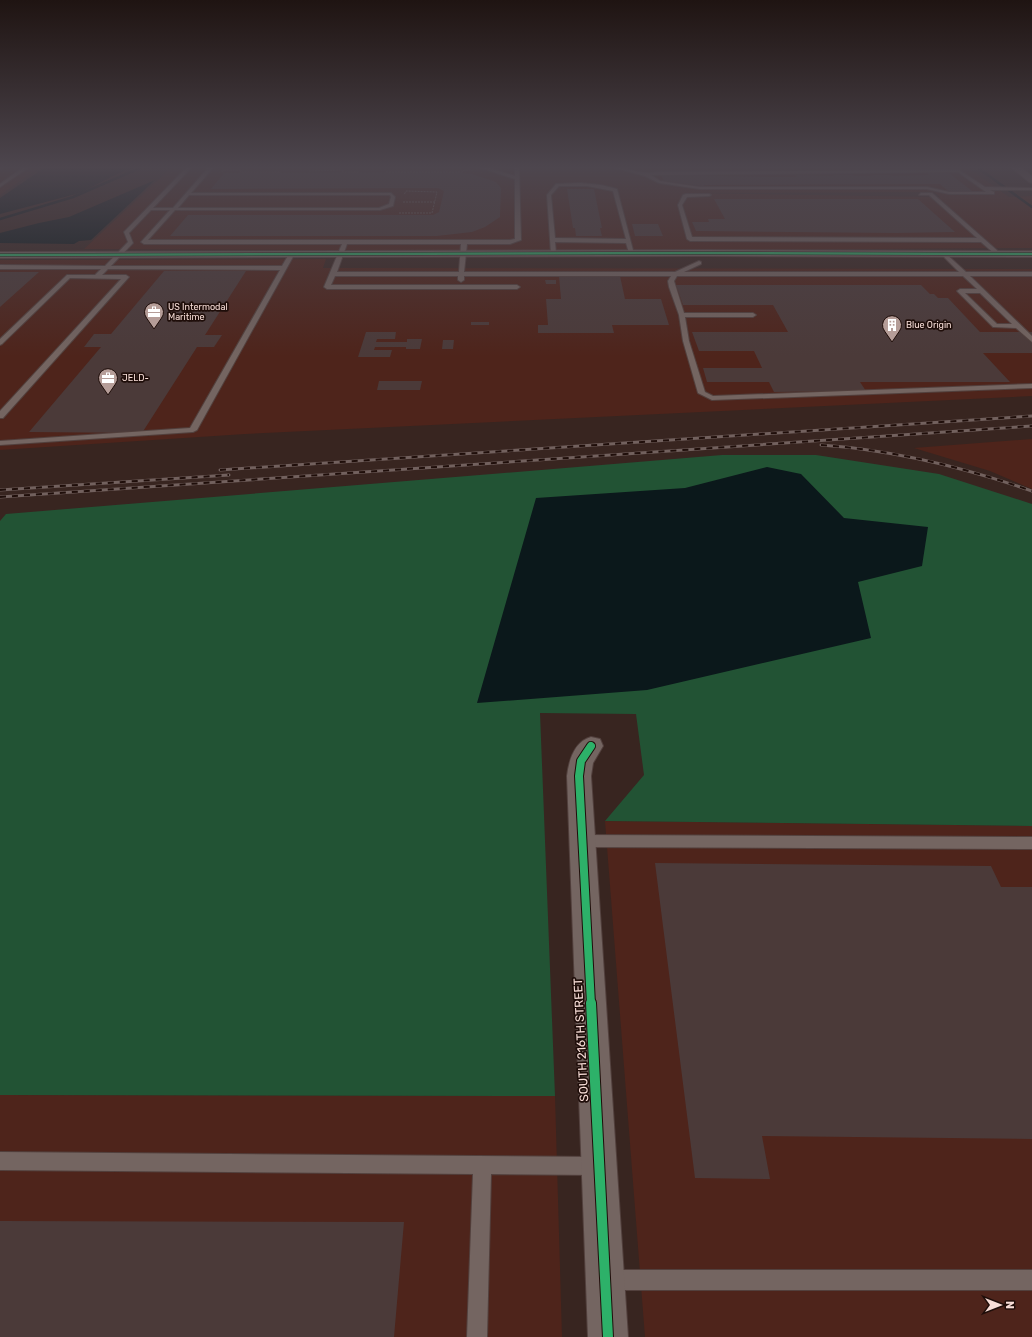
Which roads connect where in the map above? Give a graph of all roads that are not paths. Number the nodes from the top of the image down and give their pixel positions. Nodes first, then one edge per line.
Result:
1 (128, 230) edge
2 (155, 230) edge
3 (518, 230) edge
4 (551, 230) edge
5 (626, 230) edge
6 (687, 230) edge
7 (972, 230) edge
8 (705, 239) junction
9 (552, 240) junction
10 (983, 240) junction
11 (629, 241) junction
12 (345, 242) junction
13 (464, 242) junction
14 (553, 253) junction
15 (632, 253) junction
16 (463, 254) junction
17 (944, 254) junction
18 (998, 254) junction
19 (1032, 254) edge
20 (0, 255) edge
21 (118, 255) junction
22 (291, 255) junction
23 (339, 255) junction
24 (699, 256) junction
25 (0, 267) edge
26 (106, 267) junction
27 (284, 268) junction
28 (333, 274) junction
29 (462, 274) junction
30 (965, 274) junction
31 (1032, 274) edge
32 (674, 275) junction
33 (705, 275) junction
34 (97, 276) junction
35 (517, 286) dead end
36 (460, 287) junction
37 (982, 291) junction
38 (682, 315) junction
39 (753, 315) dead end
40 (1018, 326) junction
41 (1032, 340) edge
42 (0, 343) edge
43 (1032, 386) edge
44 (0, 416) edge
45 (0, 443) edge
46 (591, 746) dead end
47 (582, 841) junction
48 (1032, 843) edge
49 (0, 1161) edge
50 (482, 1165) junction
51 (598, 1166) junction
52 (604, 1280) junction
53 (1032, 1280) edge
54 (477, 1337) edge
55 (608, 1337) edge

1 - 21 lane
2 - 12 lane
3 - 13 lane
4 - 9 lane
5 - 11 lane
6 - 8 lane
7 - 10 lane
8 - 10 lane
8 - 24 lane
9 - 11 lane
9 - 14 lane
10 - 18 lane
11 - 15 lane
12 - 13 lane
12 - 23 lane
13 - 16 lane
14 - 15 street
14 - 16 street
15 - 24 street
16 - 23 street
16 - 29 lane
17 - 18 street
17 - 24 street
17 - 30 lane
18 - 19 street
20 - 21 street
21 - 22 street
21 - 26 lane
22 - 23 street
22 - 27 lane
23 - 28 lane
24 - 32 lane
24 - 33 lane
25 - 26 lane
26 - 27 lane
26 - 34 lane
27 - 45 lane
28 - 29 lane
28 - 36 lane
29 - 32 lane
29 - 36 lane
30 - 31 lane
30 - 33 lane
30 - 37 lane
32 - 33 lane
32 - 38 lane
34 - 42 lane
34 - 44 lane
35 - 36 lane
37 - 40 lane
37 - 40 lane
38 - 39 lane
38 - 43 lane
40 - 41 lane
46 - 47 street, SOUTH 216TH STREET
47 - 48 lane
47 - 51 street, SOUTH 216TH STREET
49 - 50 lane
50 - 51 lane
50 - 54 lane
51 - 52 street, SOUTH 216TH STREET
52 - 53 lane
52 - 55 street, SOUTH 216TH STREET

